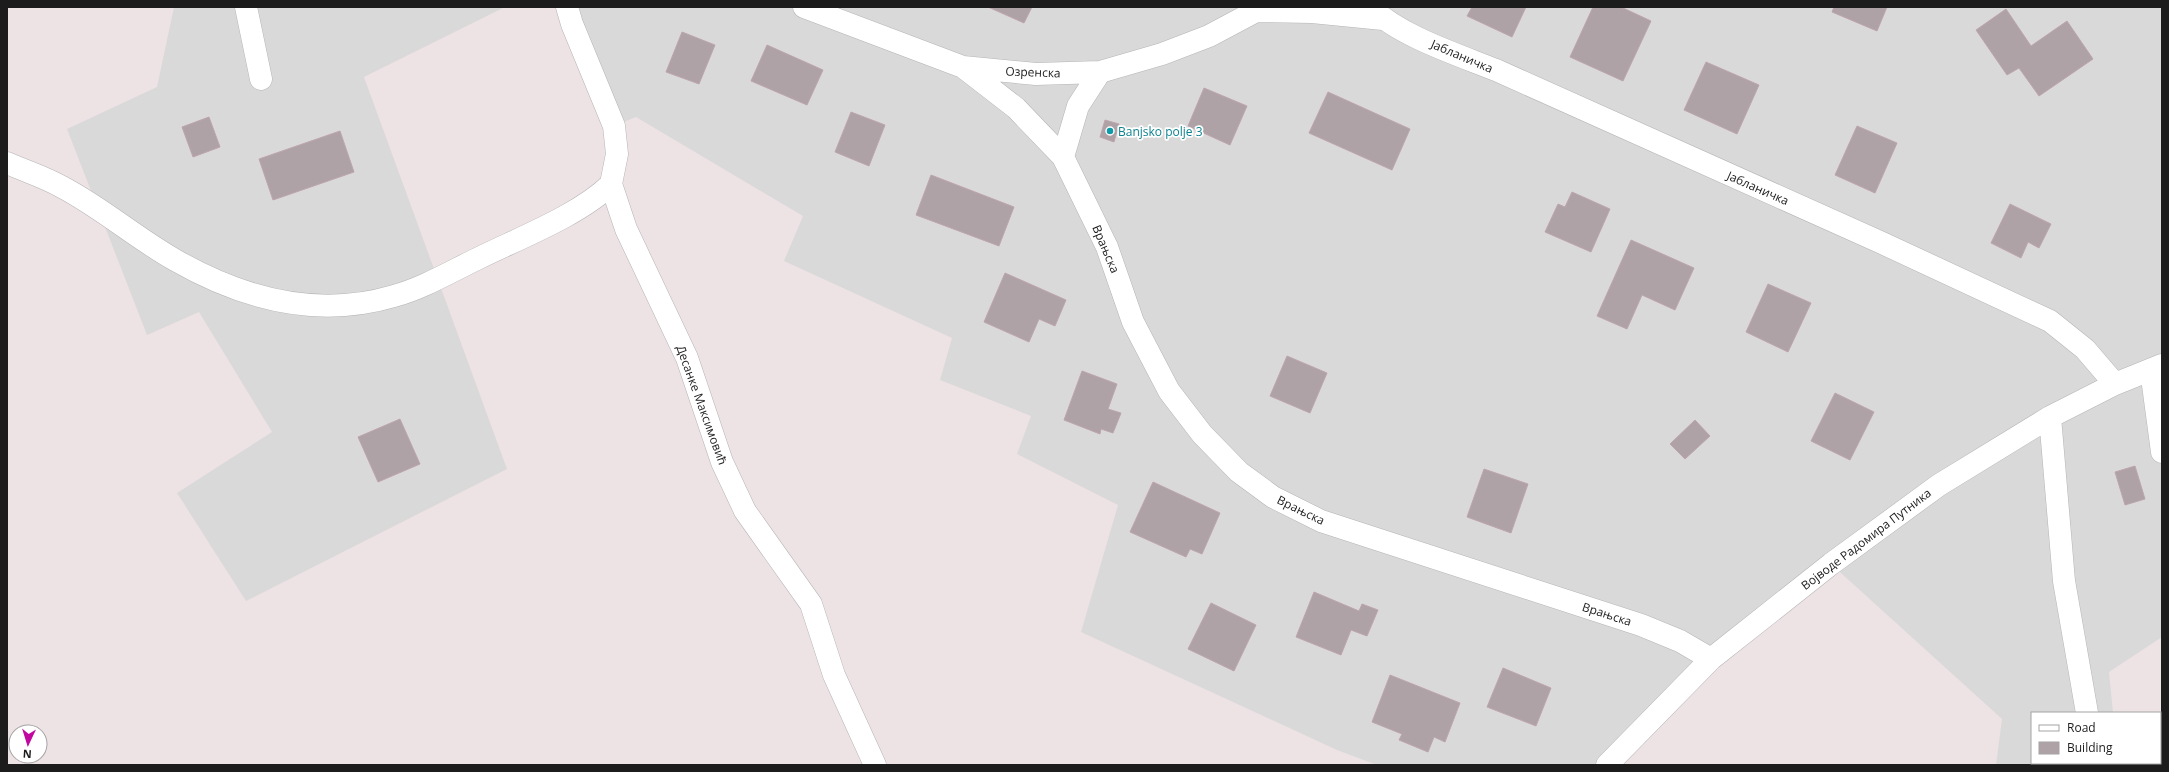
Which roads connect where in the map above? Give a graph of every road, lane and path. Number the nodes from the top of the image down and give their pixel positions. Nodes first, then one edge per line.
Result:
1 (246, 7) edge
2 (567, 7) edge
3 (804, 7) edge
4 (1258, 9) edge
5 (1376, 13) edge
6 (963, 67) junction
7 (1100, 72) junction
8 (261, 79) dead end
9 (1063, 157) junction
10 (7, 163) edge
11 (611, 184) junction
12 (2157, 367) edge
13 (2115, 384) junction
14 (2050, 417) junction
15 (2162, 452) edge
16 (1711, 659) junction
17 (2087, 712) edge
18 (875, 765) edge
19 (1607, 765) edge

1 - 8 street
2 - 11 street, Десанке Максимовић
3 - 6 street, Озренска
4 - 5 street
4 - 7 street, Озренска
5 - 13 street, Јабланичка
6 - 7 street, Озренска
6 - 9 street, Врањска
7 - 9 street
9 - 16 street, Врањска
10 - 11 street
11 - 18 street, Десанке Максимовић
12 - 13 street, Војводе Радомира Путника
12 - 15 street
13 - 14 street, Војводе Радомира Путника
14 - 16 street, Војводе Радомира Путника
14 - 17 street
16 - 19 street, Војводе Радомира Путника

